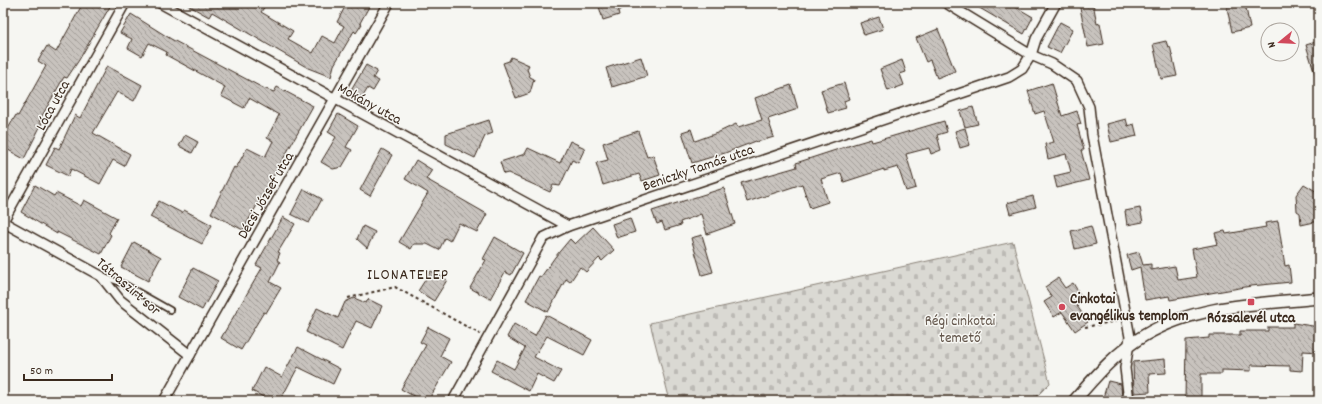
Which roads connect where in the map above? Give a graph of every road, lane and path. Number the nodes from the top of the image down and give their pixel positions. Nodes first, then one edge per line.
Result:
1 (125, 3) edge
2 (160, 3) edge
3 (389, 3) edge
4 (946, 3) edge
5 (1056, 3) edge
6 (1031, 55) junction
7 (336, 100) junction
8 (3, 221) edge
9 (568, 226) junction
10 (101, 276) junction
11 (348, 298) dead end
12 (1319, 298) edge
13 (170, 310) dead end
14 (1117, 321) dead end
15 (1085, 327) dead end
16 (488, 338) junction
17 (1128, 346) junction
18 (190, 355) junction
19 (164, 401) edge
20 (453, 401) edge
21 (1074, 401) edge
22 (1128, 401) edge

1 - 8 street, Lóca utca
2 - 7 street, Mokány utca
3 - 7 street, Décsi József utca
4 - 6 street
5 - 6 street, Beniczky Tamás utca
6 - 9 street, Beniczky Tamás utca
6 - 17 street
7 - 9 street, Mokány utca
7 - 18 street, Décsi József utca
8 - 10 street, Tátraszirt sor
9 - 16 street, Beniczky Tamás utca
10 - 13 lane
10 - 18 street, Tátraszirt sor
11 - 16 path
12 - 17 street
14 - 15 path
16 - 20 street, Beniczky Tamás utca
17 - 21 street
17 - 22 street
18 - 19 street, Décsi József utca

